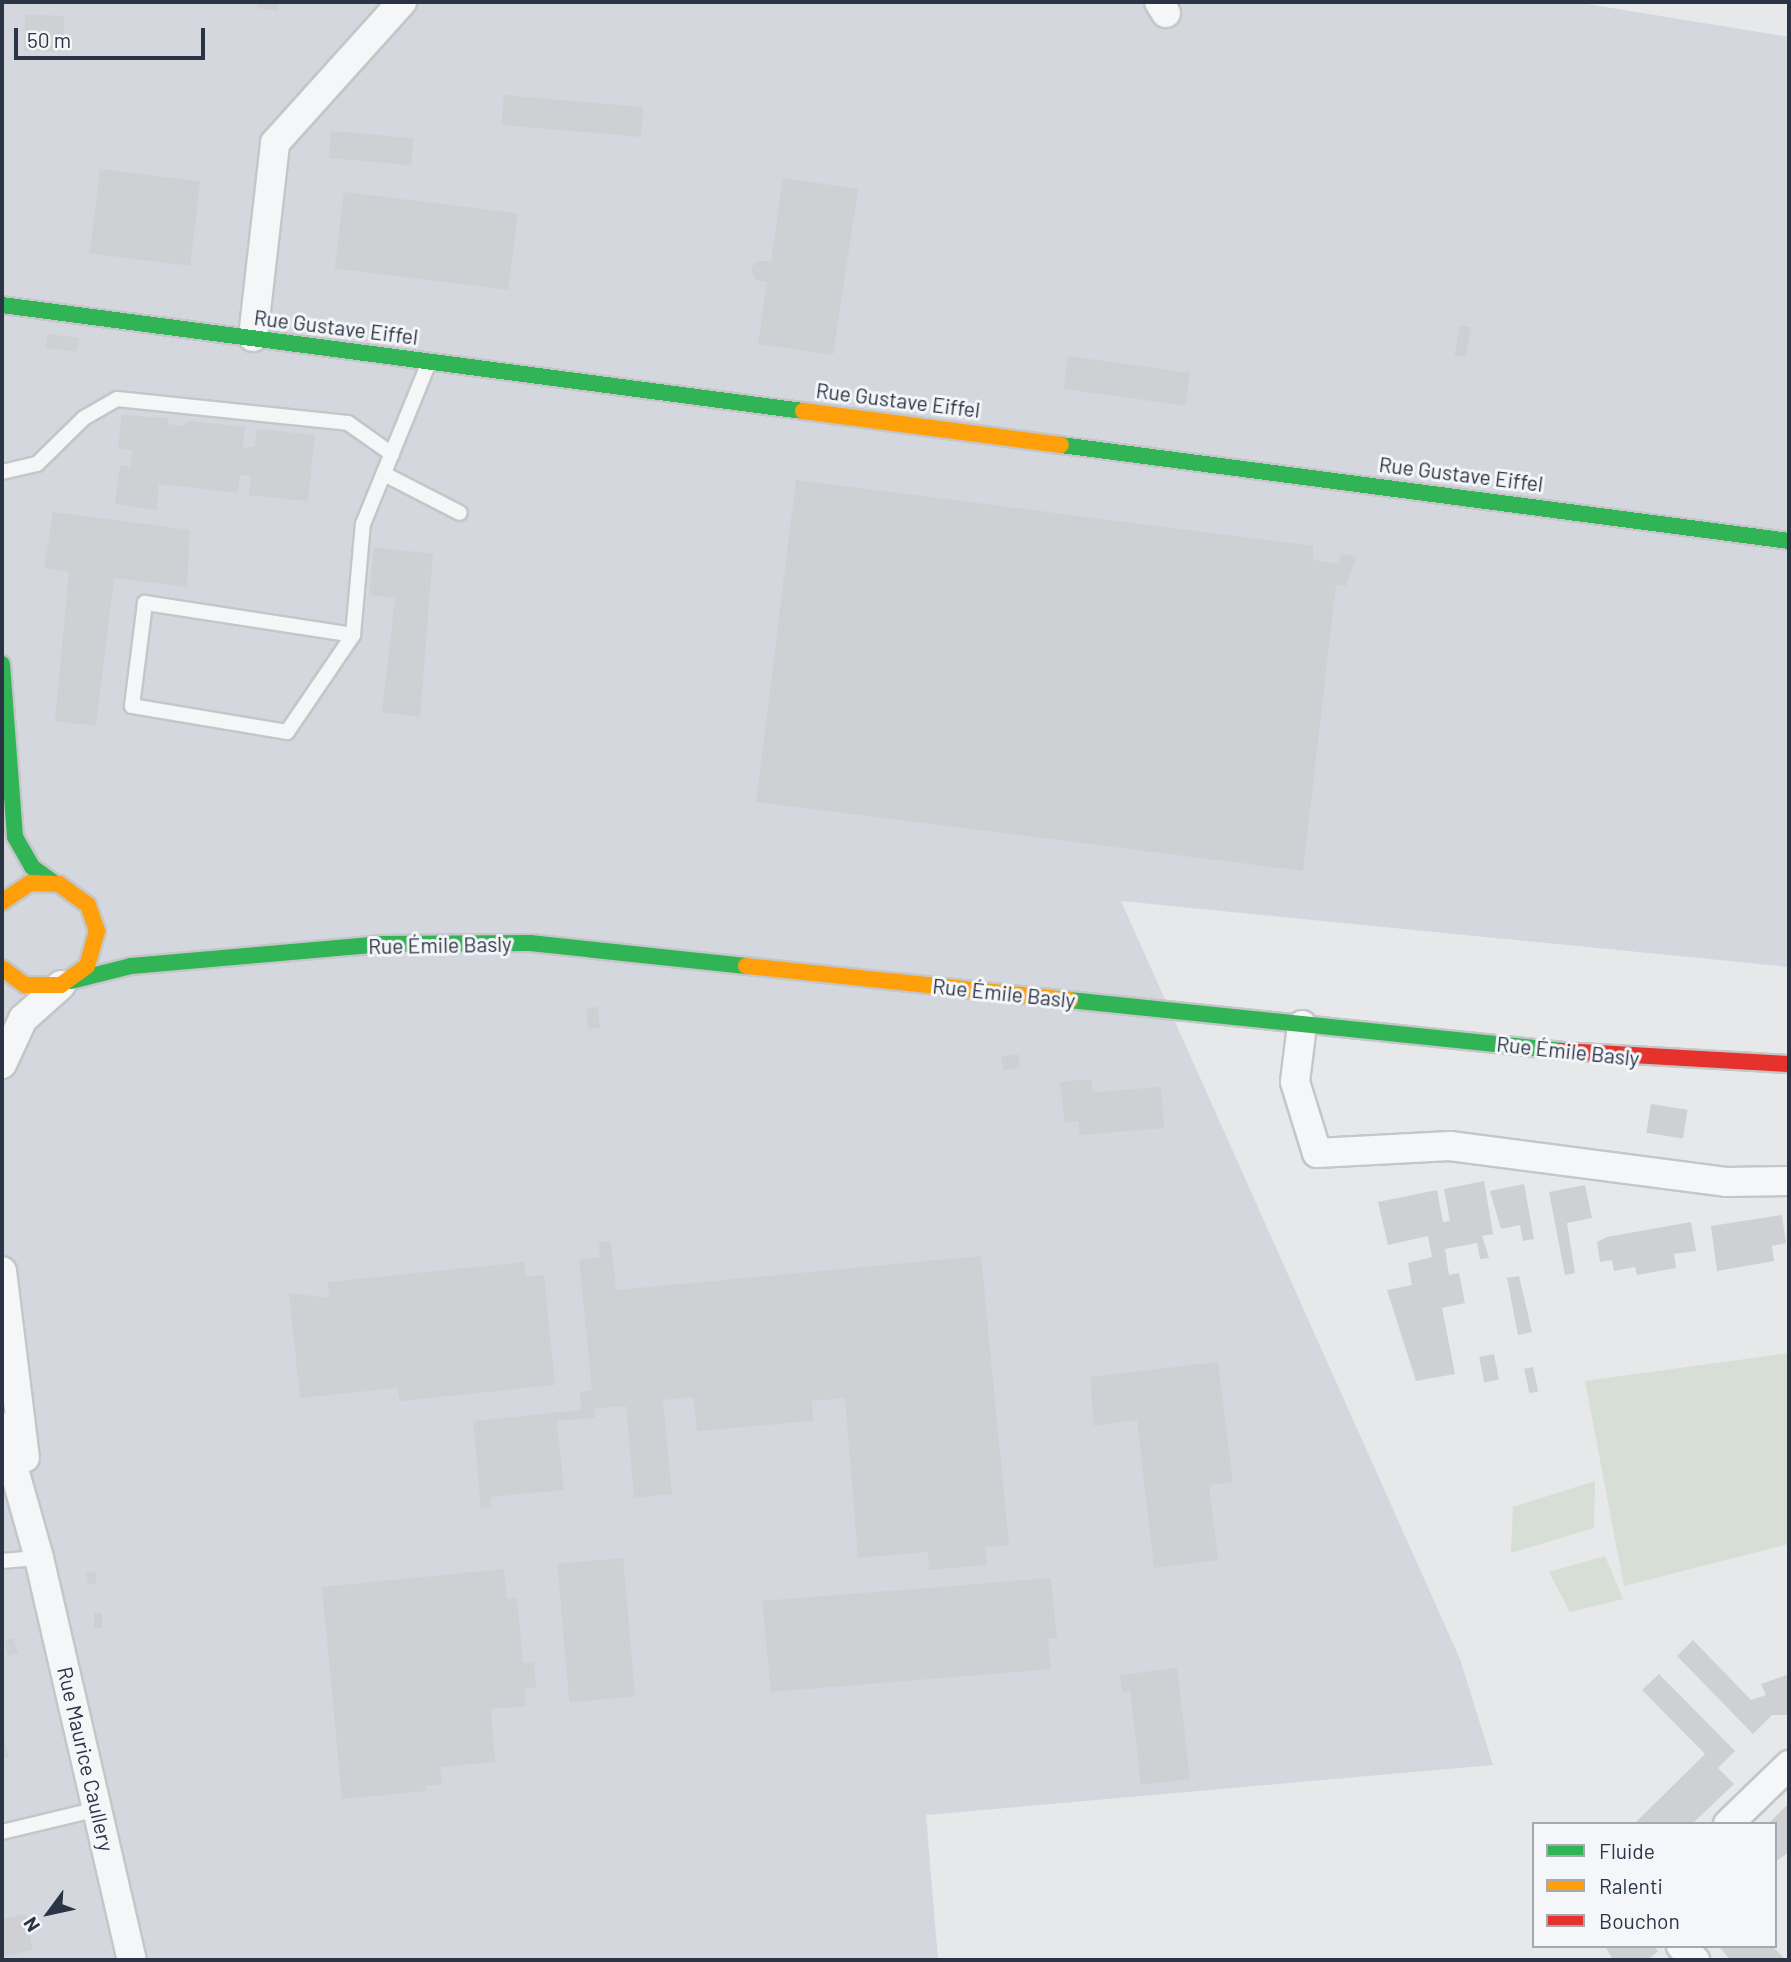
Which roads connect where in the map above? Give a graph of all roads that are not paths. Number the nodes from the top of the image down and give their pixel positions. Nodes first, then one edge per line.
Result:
1 (402, 2) edge
2 (2, 305) edge
3 (253, 337) junction
4 (430, 360) junction
5 (392, 454) junction
6 (2, 472) edge
7 (384, 474) junction
8 (460, 513) dead end
9 (1789, 541) edge
10 (353, 635) junction
11 (2, 664) edge
12 (53, 882) junction
13 (2, 902) edge
14 (91, 911) junction
15 (116, 933) dead end
16 (147, 947) dead end
17 (219, 961) junction
18 (2, 968) edge
19 (66, 983) junction
20 (1302, 1025) junction
21 (1789, 1064) edge
22 (2, 1065) edge
23 (1789, 1181) edge
24 (2, 1271) edge
25 (2, 1427) edge
26 (39, 1558) junction
27 (2, 1561) edge
28 (1789, 1765) edge
29 (98, 1809) junction
30 (1730, 1822) edge
31 (2, 1832) edge
32 (132, 1960) edge

1 - 3 street
2 - 3 street, Rue Gustave Eiffel
3 - 4 street, Rue Gustave Eiffel
4 - 5 lane
4 - 9 street, Rue Gustave Eiffel
5 - 6 lane
5 - 7 lane
7 - 8 lane
7 - 10 lane
10 - 10 lane
11 - 12 street
12 - 13 street
12 - 14 street
14 - 15 street
14 - 19 street
16 - 17 street, Rue Émile Basly
17 - 19 street, Rue Émile Basly
17 - 20 street, Rue Émile Basly
18 - 19 street
19 - 22 street
20 - 21 street, Rue Émile Basly
20 - 23 street
24 - 26 street, Rue Maurice Caullery
25 - 26 street, Rue Maurice Caullery
26 - 27 lane
26 - 29 street, Rue Maurice Caullery
28 - 30 street
29 - 31 lane
29 - 32 street, Rue Maurice Caullery

